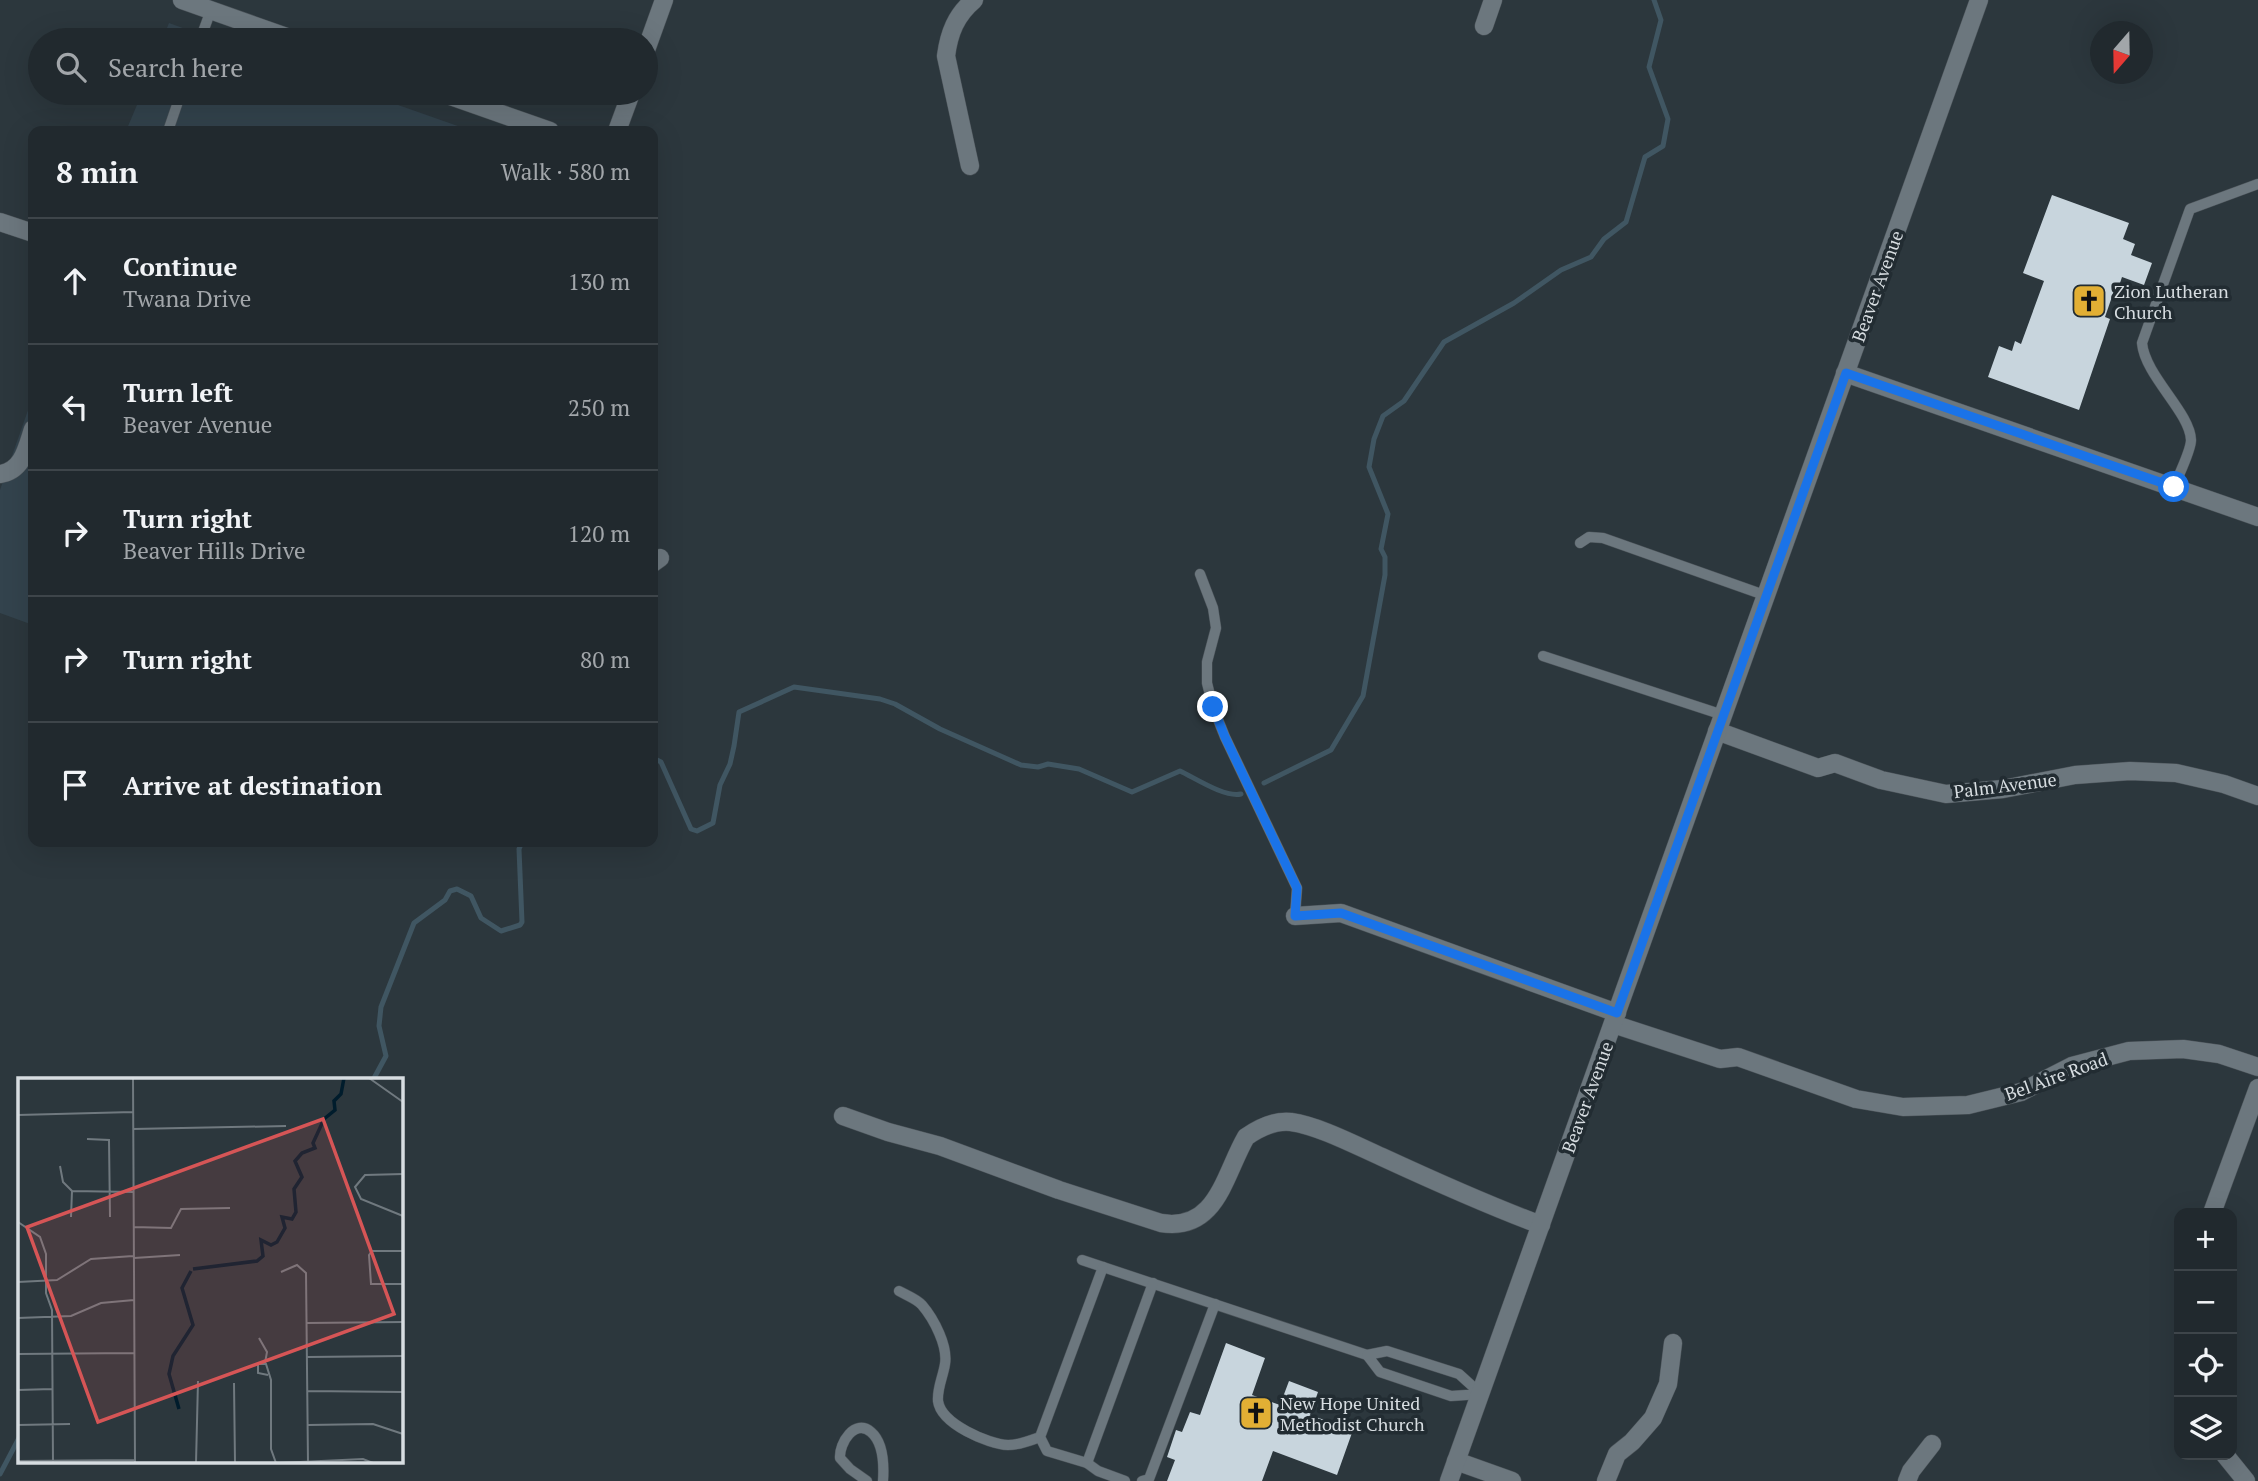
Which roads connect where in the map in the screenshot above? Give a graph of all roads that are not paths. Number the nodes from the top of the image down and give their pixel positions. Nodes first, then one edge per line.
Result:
1 (183, 0) edge
2 (664, 0) edge
3 (974, 0) edge
4 (1493, 0) edge
5 (1979, 0) edge
6 (211, 10) junction
7 (1484, 26) dead end
8 (204, 28) edge
9 (261, 28) edge
10 (654, 28) edge
11 (177, 105) edge
12 (476, 105) edge
13 (627, 105) edge
14 (170, 126) edge
15 (536, 126) edge
16 (619, 126) edge
17 (970, 166) dead end
18 (2258, 184) edge
19 (0, 222) edge
20 (28, 231) edge
21 (1846, 373) junction
22 (28, 456) edge
23 (0, 474) edge
24 (2174, 487) junction
25 (2258, 517) edge
26 (1580, 543) dead end
27 (1200, 574) dead end
28 (1766, 596) junction
29 (1543, 656) dead end
30 (1720, 723) junction
31 (2258, 796) edge
32 (1295, 916) joint
33 (1615, 1018) junction
34 (2258, 1068) edge
35 (2258, 1088) edge
36 (843, 1116) dead end
37 (2214, 1208) edge
38 (1541, 1225) junction
39 (1082, 1260) dead end
40 (1103, 1266) junction
41 (1153, 1283) junction
42 (899, 1291) dead end
43 (1214, 1304) junction
44 (1673, 1343) dead end
45 (1367, 1355) junction
46 (1481, 1394) junction
47 (1040, 1437) junction
48 (1932, 1444) dead end
49 (2229, 1460) edge
50 (1456, 1461) junction
51 (1087, 1462) junction
52 (867, 1481) edge
53 (883, 1481) edge
54 (1125, 1481) edge
55 (1142, 1481) edge
56 (1449, 1481) edge
57 (1512, 1481) edge
58 (1606, 1481) edge
59 (1907, 1481) edge
60 (2246, 1481) edge

1 - 6 street
2 - 10 street
3 - 17 street
4 - 7 street
5 - 21 street, Beaver Avenue
6 - 8 lane
6 - 9 street
11 - 14 lane
12 - 15 street
13 - 16 street
18 - 24 lane
19 - 20 street
21 - 24 street
21 - 28 street, Beaver Avenue
22 - 23 street
24 - 25 street
26 - 28 lane
27 - 32 lane
28 - 30 street, Beaver Avenue
29 - 30 lane
30 - 31 street, Palm Avenue
30 - 33 street, Beaver Avenue
32 - 33 street, Bel Aire Road
33 - 34 street, Bel Aire Road
33 - 38 street, Beaver Avenue
35 - 37 street
36 - 38 street
38 - 46 street, Beaver Avenue
39 - 40 lane
40 - 41 lane
40 - 47 lane
41 - 43 lane
41 - 51 lane
42 - 47 lane
43 - 45 lane
43 - 55 lane
44 - 58 street
45 - 46 lane
45 - 46 lane
46 - 50 street, Beaver Avenue
47 - 51 lane
48 - 59 street
49 - 60 street
50 - 56 street, Beaver Avenue
50 - 57 street
51 - 54 lane
52 - 53 lane

